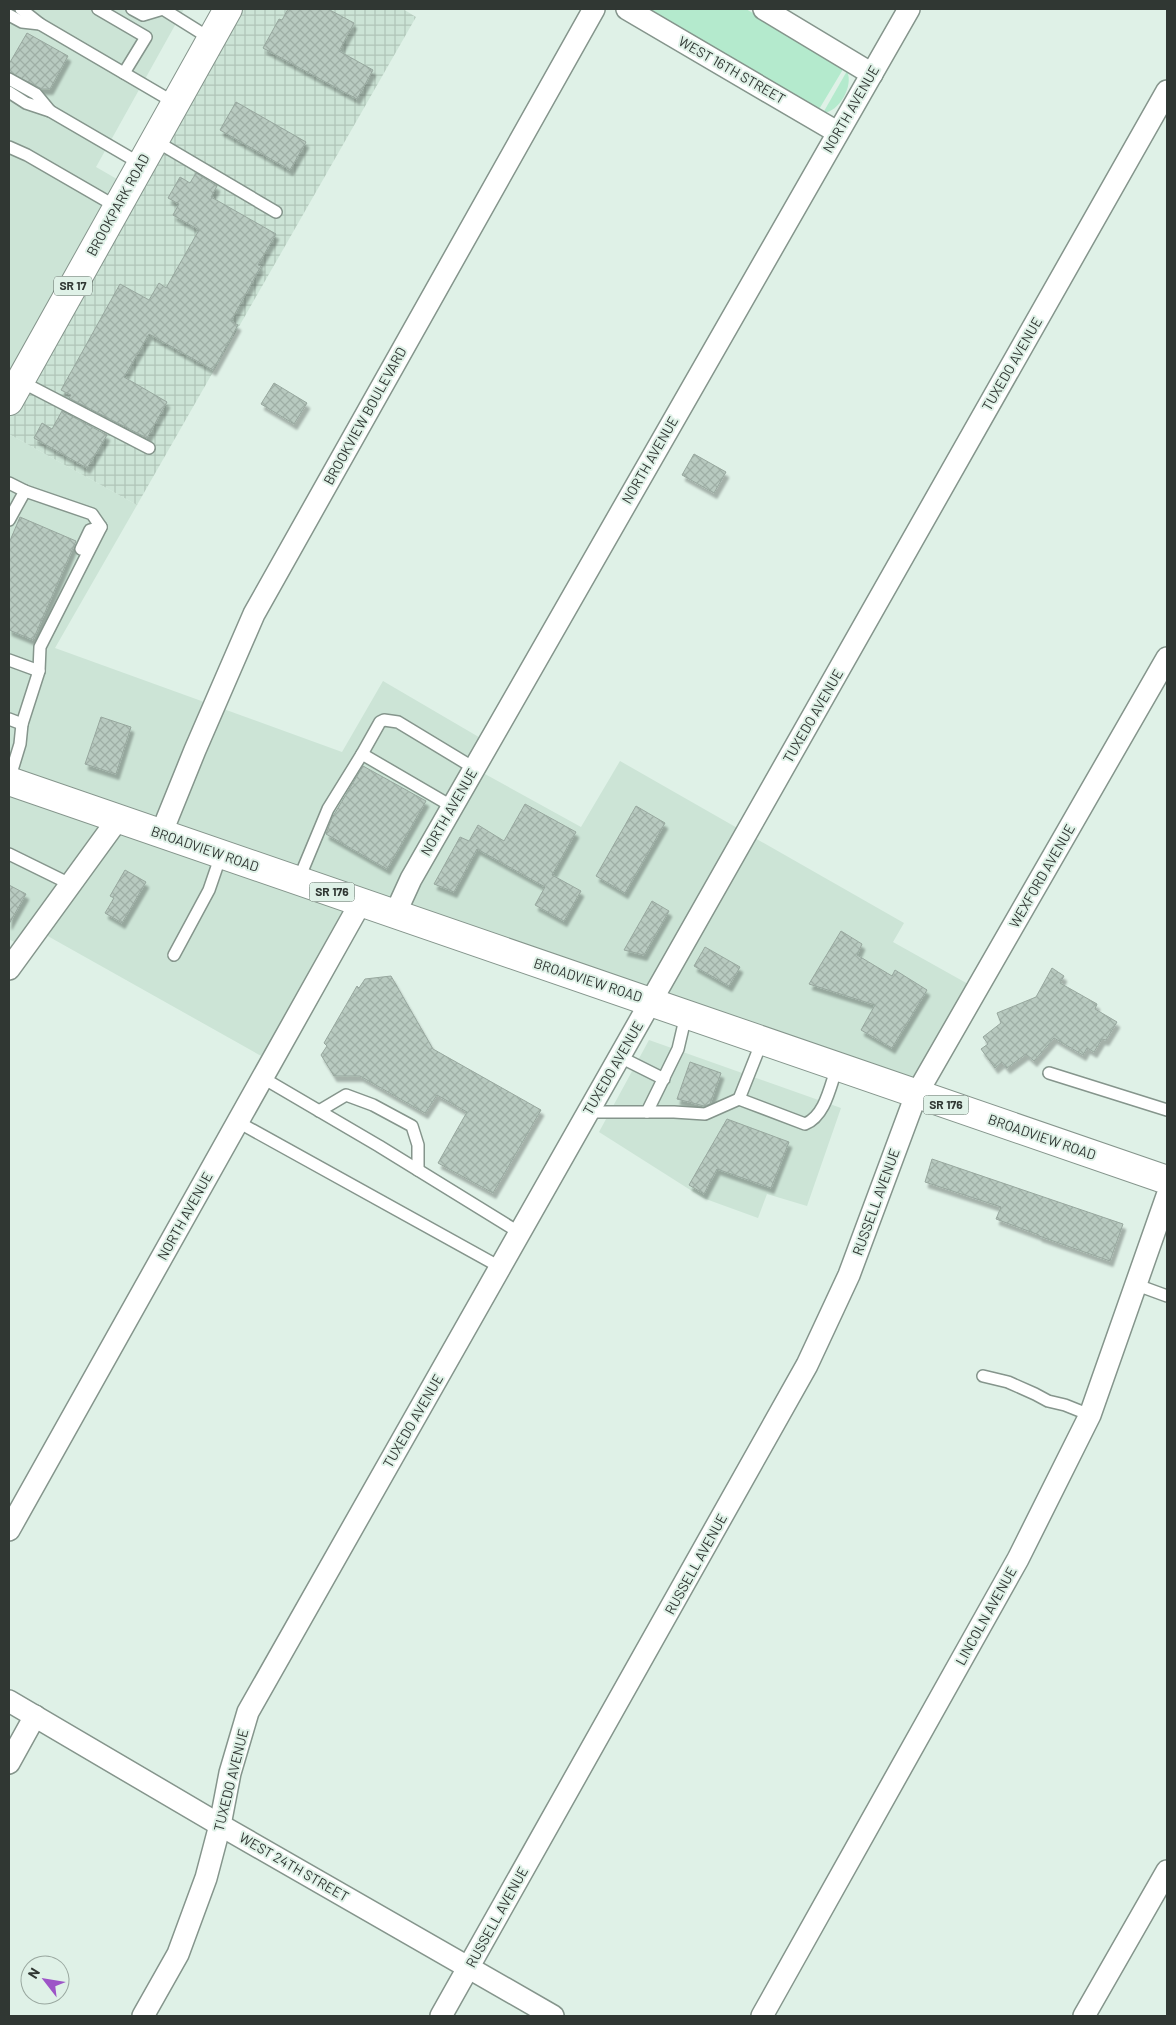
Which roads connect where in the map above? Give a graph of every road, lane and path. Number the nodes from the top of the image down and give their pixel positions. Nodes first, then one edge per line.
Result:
1 (22, 9) edge
2 (98, 9) edge
3 (132, 9) edge
4 (163, 9) edge
5 (228, 9) edge
6 (594, 9) edge
7 (627, 9) edge
8 (764, 9) edge
9 (909, 9) edge
10 (9, 15) edge
11 (40, 24) junction
12 (211, 39) junction
13 (124, 73) junction
14 (872, 74) junction
15 (9, 79) edge
16 (1167, 91) edge
17 (9, 92) edge
18 (175, 102) junction
19 (50, 111) junction
20 (837, 132) junction
21 (154, 140) junction
22 (9, 147) edge
23 (141, 164) junction
24 (117, 207) junction
25 (276, 212) dead end
26 (14, 391) edge
27 (149, 448) dead end
28 (9, 483) edge
29 (25, 491) junction
30 (9, 520) edge
31 (101, 527) junction
32 (81, 549) dead end
33 (75, 562) dead end
34 (55, 619) junction
35 (1167, 658) edge
36 (9, 660) edge
37 (39, 671) junction
38 (9, 719) edge
39 (22, 724) junction
40 (362, 754) junction
41 (474, 768) junction
42 (9, 781) edge
43 (453, 806) junction
44 (118, 819) junction
45 (161, 834) junction
46 (9, 854) edge
47 (221, 855) junction
48 (298, 881) junction
49 (70, 884) junction
50 (361, 902) junction
51 (395, 914) junction
52 (174, 955) dead end
53 (9, 969) edge
54 (651, 1001) junction
55 (686, 1014) junction
56 (762, 1041) junction
57 (620, 1057) junction
58 (837, 1067) junction
59 (1049, 1073) dead end
60 (263, 1078) junction
61 (664, 1079) junction
62 (916, 1095) junction
63 (739, 1099) junction
64 (1167, 1110) edge
65 (319, 1111) junction
66 (588, 1112) junction
67 (647, 1112) junction
68 (238, 1122) junction
69 (418, 1170) junction
70 (1167, 1180) edge
71 (1167, 1196) edge
72 (520, 1233) junction
73 (500, 1268) junction
74 (1137, 1285) junction
75 (1167, 1296) edge
76 (983, 1376) dead end
77 (1090, 1415) junction
78 (9, 1530) edge
79 (9, 1701) edge
80 (36, 1716) junction
81 (9, 1763) edge
82 (220, 1825) junction
83 (1167, 1871) edge
84 (468, 1967) junction
85 (143, 2016) edge
86 (441, 2016) edge
87 (554, 2016) edge
88 (762, 2016) edge
89 (1084, 2016) edge

1 - 11 lane
2 - 13 lane
3 - 4 lane
4 - 12 lane
5 - 12 main road, BROOKPARK ROAD / SR 17
6 - 45 street, BROOKVIEW BOULEVARD
7 - 20 street, WEST 16TH STREET
8 - 14 street
9 - 14 street, NORTH AVENUE
10 - 11 lane
11 - 13 lane
12 - 18 main road, BROOKPARK ROAD / SR 17
13 - 18 lane
14 - 20 street, NORTH AVENUE
15 - 19 lane
16 - 54 street, TUXEDO AVENUE
17 - 19 lane
18 - 21 main road, BROOKPARK ROAD / SR 17
19 - 23 lane
20 - 41 street, NORTH AVENUE
21 - 23 main road, BROOKPARK ROAD / SR 17
21 - 25 lane
22 - 24 lane
23 - 24 main road, BROOKPARK ROAD / SR 17
24 - 26 main road, BROOKPARK ROAD / SR 17
26 - 27 lane
28 - 29 lane
29 - 30 lane
29 - 31 lane
31 - 32 lane
31 - 34 lane
33 - 34 lane
34 - 37 lane
35 - 62 street, WEXFORD AVENUE
36 - 37 lane
37 - 39 lane
38 - 39 lane
39 - 42 lane
40 - 41 lane
40 - 43 lane
40 - 48 lane
41 - 43 street, NORTH AVENUE
42 - 44 main road, BROADVIEW ROAD / SR 176
43 - 51 street, NORTH AVENUE
44 - 45 main road, BROADVIEW ROAD / SR 176
44 - 49 street
45 - 47 main road, BROADVIEW ROAD / SR 176
46 - 49 lane
47 - 48 main road, BROADVIEW ROAD / SR 176
47 - 52 lane
48 - 50 main road, BROADVIEW ROAD / SR 176
49 - 53 street
50 - 51 main road, BROADVIEW ROAD / SR 176
50 - 60 street, NORTH AVENUE
51 - 54 main road, BROADVIEW ROAD / SR 176
54 - 55 main road, BROADVIEW ROAD / SR 176
54 - 57 street, TUXEDO AVENUE
55 - 56 main road, BROADVIEW ROAD / SR 176
55 - 61 lane
56 - 58 main road, BROADVIEW ROAD / SR 176
56 - 63 lane
57 - 61 lane
57 - 66 street, TUXEDO AVENUE
58 - 62 main road, BROADVIEW ROAD / SR 176
58 - 63 lane
59 - 64 lane
60 - 65 lane
60 - 68 street, NORTH AVENUE
61 - 67 lane
62 - 70 main road, BROADVIEW ROAD / SR 176
62 - 84 street, RUSSELL AVENUE
63 - 67 lane
65 - 69 lane
65 - 69 lane
66 - 67 lane
66 - 72 street, TUXEDO AVENUE
68 - 73 lane
68 - 78 street, NORTH AVENUE
69 - 72 lane
71 - 74 street, LINCOLN AVENUE
72 - 73 street, TUXEDO AVENUE
73 - 82 street, TUXEDO AVENUE
74 - 75 lane
74 - 77 street, LINCOLN AVENUE
76 - 77 lane
77 - 88 street, LINCOLN AVENUE
79 - 80 street, WEST 24TH STREET
80 - 81 street
80 - 82 street, WEST 24TH STREET
82 - 84 street, WEST 24TH STREET
82 - 85 street, TUXEDO AVENUE
83 - 89 street
84 - 86 street, RUSSELL AVENUE
84 - 87 street, WEST 24TH STREET

